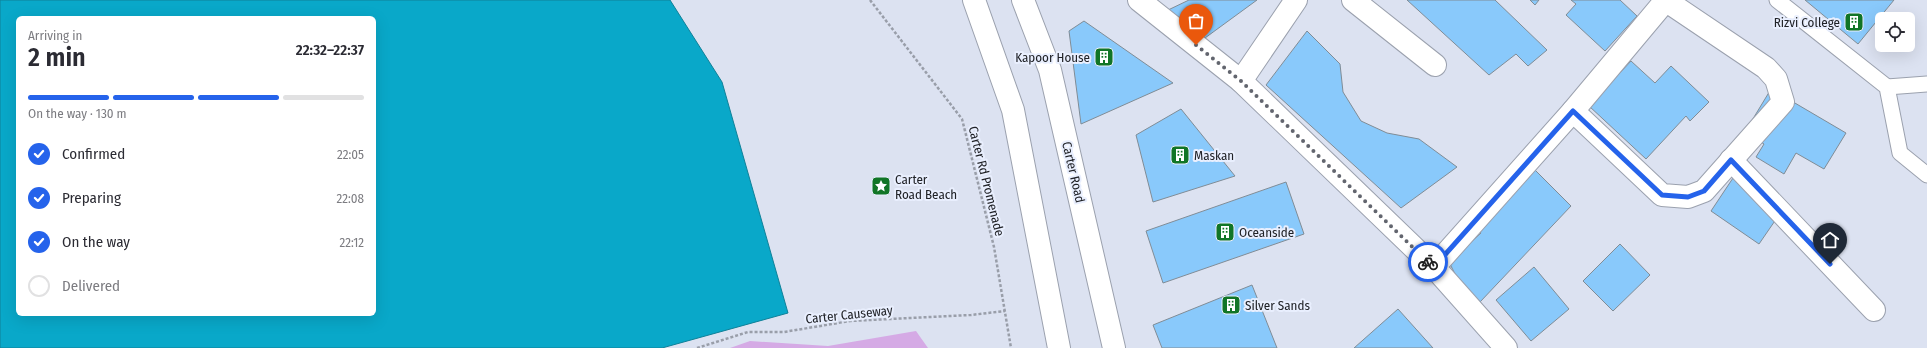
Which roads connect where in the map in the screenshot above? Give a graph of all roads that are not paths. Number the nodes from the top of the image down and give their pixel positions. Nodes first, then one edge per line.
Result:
1 (974, 0) edge
2 (1023, 0) edge
3 (1139, 0) edge
4 (1296, 0) edge
5 (1352, 0) edge
6 (1666, 0) edge
7 (1777, 0) edge
8 (1435, 65) dead end
9 (1241, 81) junction
10 (1927, 84) edge
11 (1888, 87) junction
12 (1573, 111) junction
13 (1731, 160) junction
14 (1927, 175) edge
15 (1434, 267) junction
16 (1874, 310) dead end
17 (1059, 348) edge
18 (1114, 348) edge
19 (1506, 348) edge

1 - 17 street
2 - 18 street, Carter Road
3 - 9 street
4 - 9 street
5 - 8 street
6 - 12 street
6 - 13 street
7 - 11 lane
9 - 15 street
10 - 11 lane
11 - 14 lane
12 - 13 street
12 - 15 street
13 - 16 street
15 - 19 street

